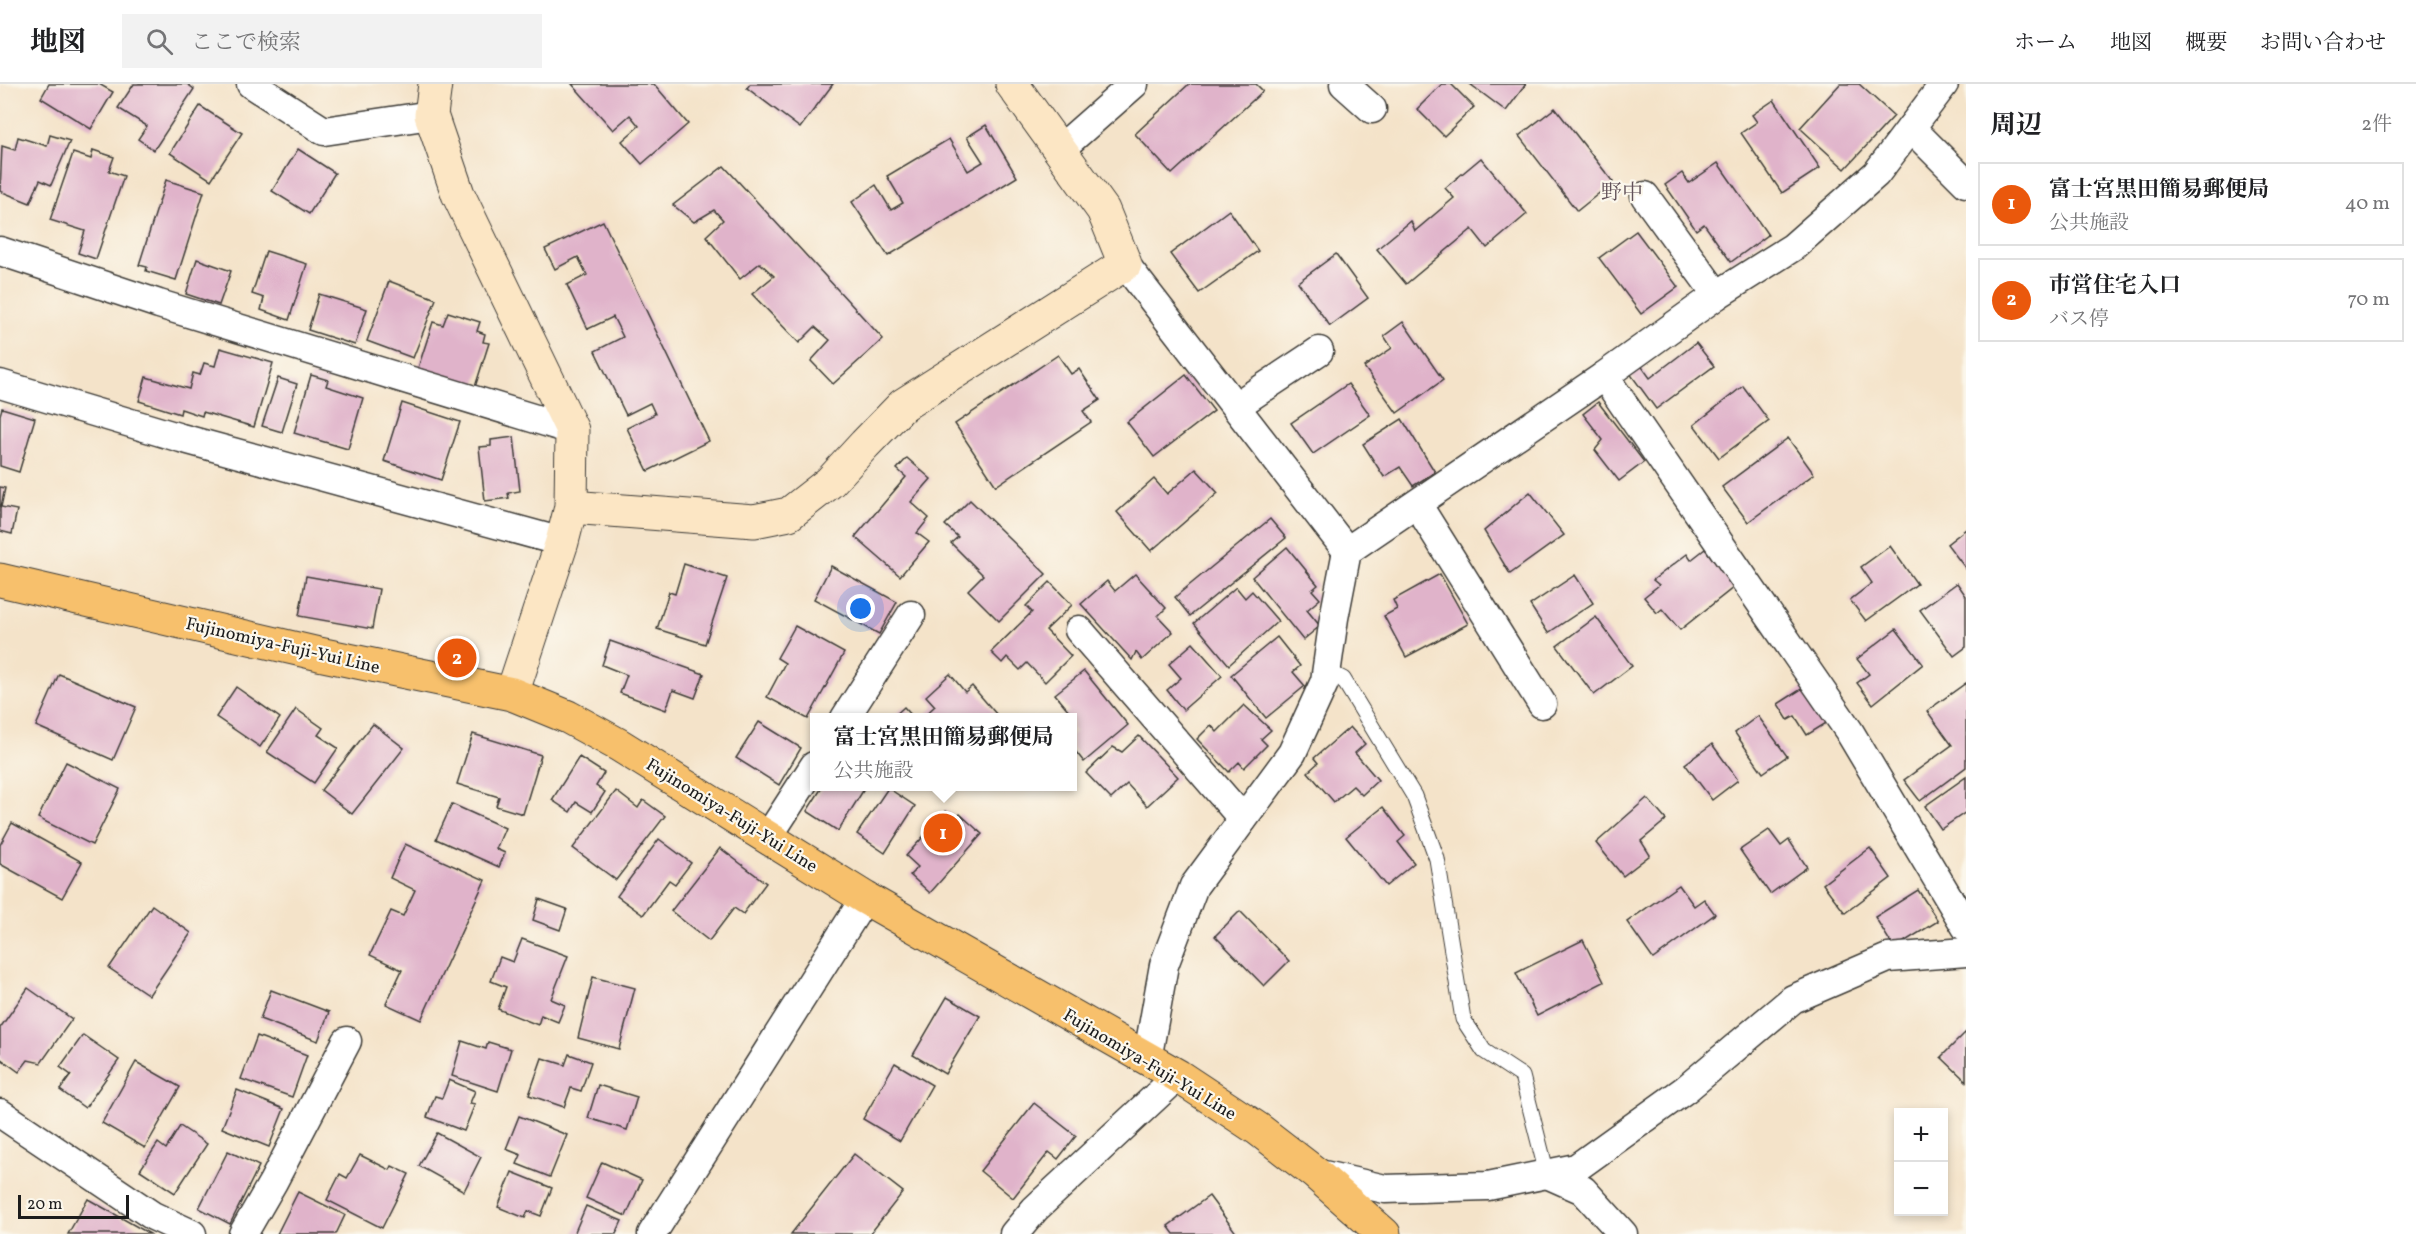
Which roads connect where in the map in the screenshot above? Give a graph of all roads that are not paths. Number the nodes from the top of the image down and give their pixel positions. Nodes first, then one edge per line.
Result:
1 (251, 84) edge
2 (1012, 84) edge
3 (1134, 84) edge
4 (1344, 84) edge
5 (1944, 84) edge
6 (433, 100) edge
7 (1372, 110) dead end
8 (1911, 128) junction
9 (1059, 150) junction
10 (1966, 183) edge
11 (1645, 196) dead end
12 (0, 251) edge
13 (1125, 264) junction
14 (1717, 295) junction
15 (1319, 351) dead end
16 (1604, 376) junction
17 (0, 384) edge
18 (1236, 406) junction
19 (572, 430) junction
20 (1417, 504) junction
21 (571, 507) junction
22 (562, 542) junction
23 (1347, 551) junction
24 (0, 580) edge
25 (911, 615) dead end
26 (1078, 630) dead end
27 (1326, 671) junction
28 (512, 694) junction
29 (1542, 704) dead end
30 (848, 713) edge
31 (810, 772) edge
32 (1244, 819) junction
33 (768, 837) junction
34 (865, 898) junction
35 (1966, 927) edge
36 (1966, 952) edge
37 (347, 1041) dead end
38 (1147, 1060) junction
39 (1178, 1076) junction
40 (0, 1113) edge
41 (1315, 1173) junction
42 (1547, 1174) junction
43 (192, 1234) edge
44 (243, 1234) edge
45 (652, 1234) edge
46 (1014, 1234) edge
47 (1384, 1234) edge
48 (1623, 1234) edge

1 - 6 street
2 - 9 street
3 - 9 street
4 - 7 street
5 - 8 street
6 - 19 street
8 - 10 street
8 - 14 street
9 - 13 street
11 - 14 street
12 - 19 street
13 - 18 street
13 - 21 street
14 - 16 street
15 - 18 street
16 - 20 street
16 - 35 street
17 - 22 street
18 - 23 street
19 - 21 street
20 - 23 street
20 - 29 street
21 - 22 street
22 - 28 street
23 - 27 street
24 - 28 main road, Fujinomiya-Fuji-Yui Line
25 - 30 street
26 - 32 street
27 - 32 street
27 - 42 lane
28 - 33 main road, Fujinomiya-Fuji-Yui Line
31 - 33 street
32 - 38 street
33 - 34 main road, Fujinomiya-Fuji-Yui Line
34 - 38 main road, Fujinomiya-Fuji-Yui Line
34 - 45 street
36 - 42 street
37 - 44 street
38 - 39 main road, Fujinomiya-Fuji-Yui Line
39 - 41 main road, Fujinomiya-Fuji-Yui Line
39 - 46 street
40 - 43 street
41 - 42 street
41 - 47 main road, Fujinomiya-Fuji-Yui Line
42 - 48 street

